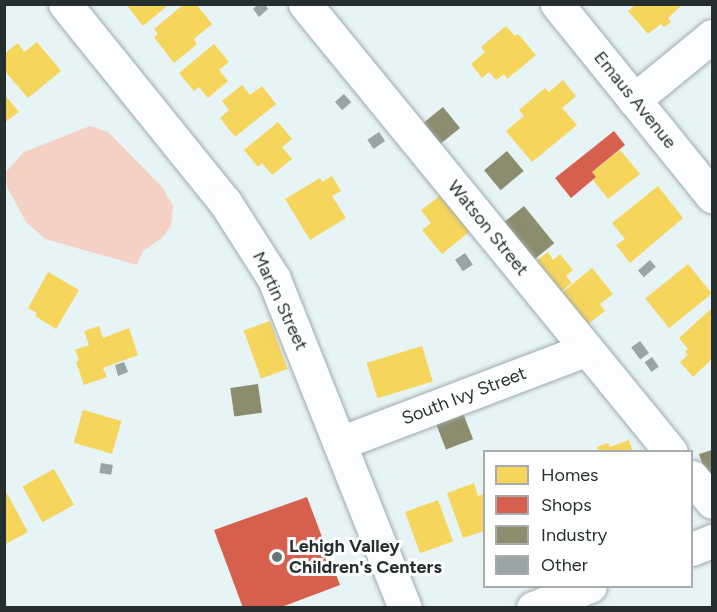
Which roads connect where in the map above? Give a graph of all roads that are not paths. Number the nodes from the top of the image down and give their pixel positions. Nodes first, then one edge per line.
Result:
1 (65, 4) edge
2 (305, 4) edge
3 (557, 4) edge
4 (712, 36) edge
5 (634, 100) junction
6 (712, 196) edge
7 (587, 350) junction
8 (340, 443) junction
9 (669, 450) edge
10 (693, 478) edge
11 (712, 502) edge
12 (712, 541) edge
13 (693, 549) edge
14 (585, 588) edge
15 (405, 608) edge
16 (533, 608) edge

1 - 8 street, Martin Street
2 - 7 street, Watson Street
3 - 5 street, Emaus Avenue
4 - 5 street
5 - 6 street, Emaus Avenue
7 - 8 street, South Ivy Street
7 - 9 street, Watson Street
8 - 15 street, Martin Street
10 - 11 street
12 - 13 street
14 - 16 street

